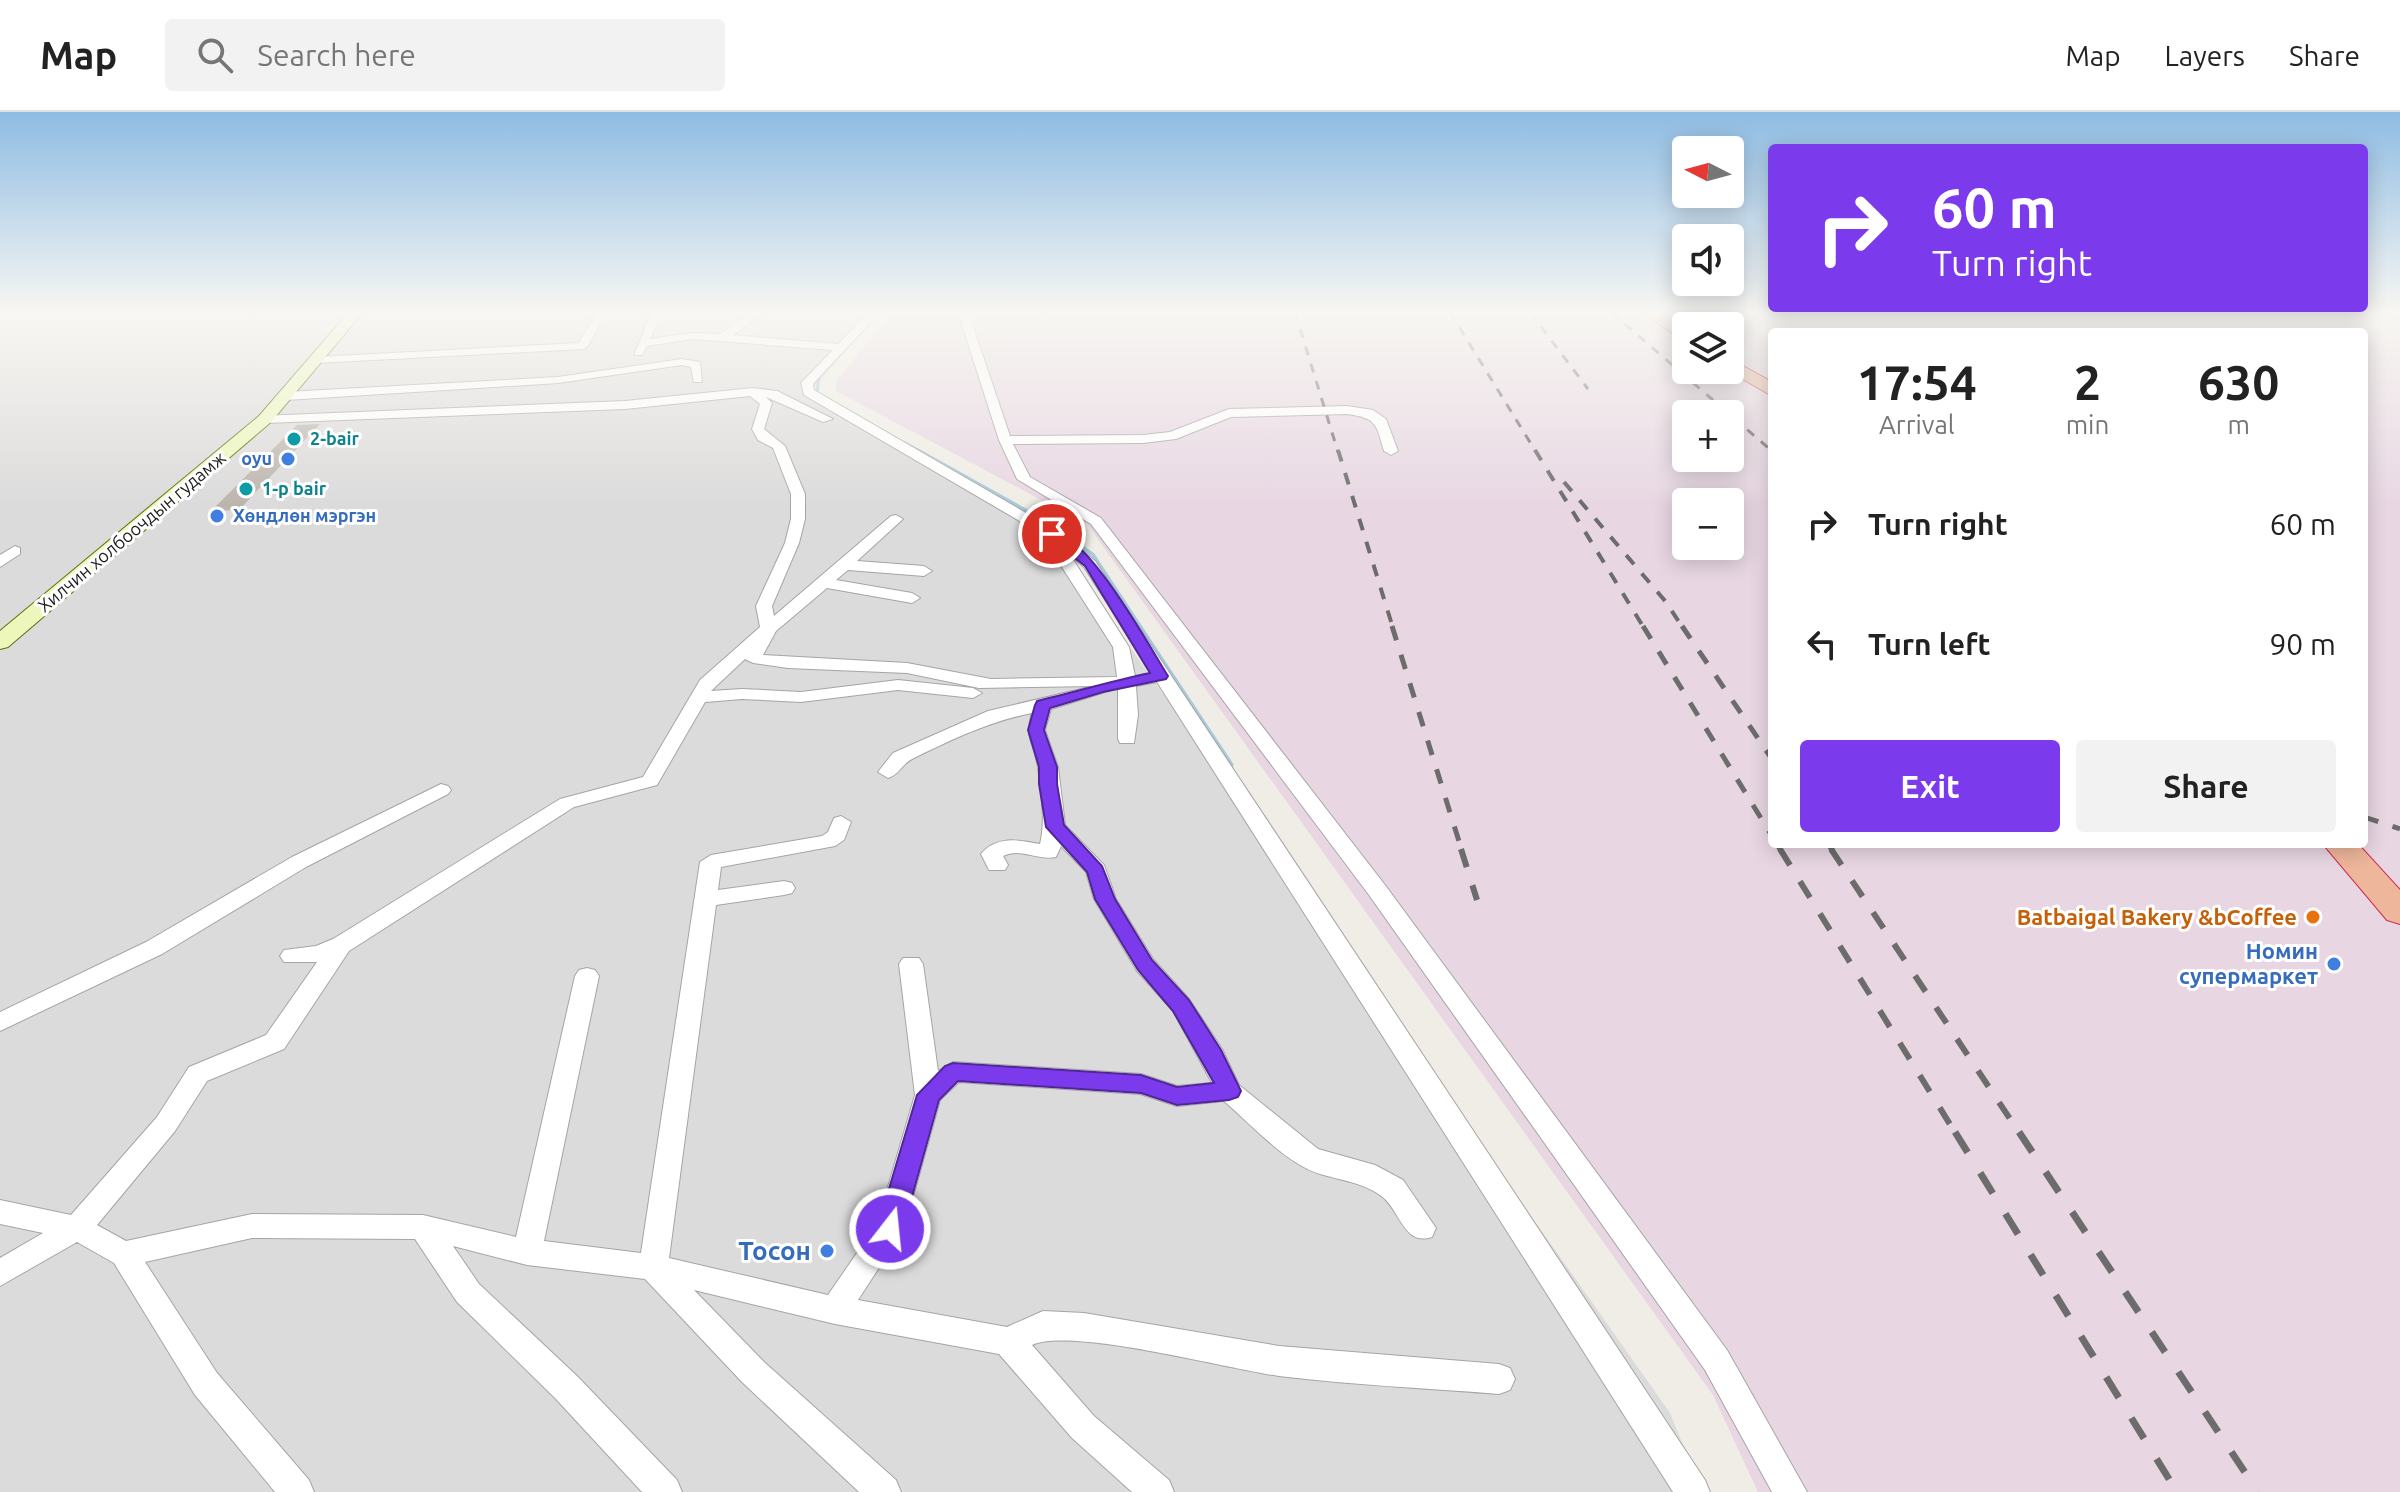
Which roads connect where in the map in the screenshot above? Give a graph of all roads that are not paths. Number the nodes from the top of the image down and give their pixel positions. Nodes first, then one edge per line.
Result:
1 (302, 376) edge
2 (581, 376) edge
3 (698, 376) edge
4 (813, 376) edge
5 (984, 376) edge
6 (1750, 376) edge
7 (698, 380) dead end
8 (1768, 388) edge
9 (753, 392) junction
10 (286, 396) junction
11 (265, 419) junction
12 (1005, 440) junction
13 (1391, 451) dead end
14 (896, 519) dead end
15 (15, 551) dead end
16 (0, 562) edge
17 (844, 565) junction
18 (924, 571) dead end
19 (824, 583) junction
20 (912, 598) dead end
21 (769, 628) junction
22 (0, 642) edge
23 (1160, 676) junction
24 (1127, 683) junction
25 (992, 684) junction
26 (699, 697) junction
27 (1043, 705) junction
28 (1127, 739) dead end
29 (888, 772) dead end
30 (441, 790) dead end
31 (841, 822) dead end
32 (1055, 827) junction
33 (2368, 847) edge
34 (2344, 848) edge
35 (997, 865) dead end
36 (2400, 883) edge
37 (784, 888) dead end
38 (704, 899) junction
39 (2400, 912) edge
40 (341, 945) junction
41 (292, 956) dead end
42 (911, 964) dead end
43 (587, 976) dead end
44 (0, 1022) edge
45 (1229, 1091) junction
46 (928, 1095) junction
47 (0, 1212) edge
48 (423, 1227) junction
49 (77, 1228) junction
50 (1422, 1228) dead end
51 (527, 1252) junction
52 (124, 1254) junction
53 (653, 1267) junction
54 (0, 1273) edge
55 (835, 1310) junction
56 (1008, 1341) junction
57 (1499, 1379) dead end
58 (297, 1492) edge
59 (665, 1492) edge
60 (884, 1492) edge
61 (1157, 1492) edge
62 (1693, 1492) edge
63 (1790, 1492) edge

1 - 10 main road, Хилчин холбоочдын гудамж
2 - 10 street
3 - 7 street
4 - 23 street
5 - 12 street
6 - 8 highway
9 - 11 street
9 - 21 street
9 - 24 street
10 - 11 main road, Хилчин холбоочдын гудамж
11 - 22 main road, Хилчин холбоочдын гудамж
12 - 13 street
12 - 63 street
14 - 17 street
15 - 16 street
17 - 18 street
17 - 19 street
19 - 20 street
19 - 21 street
21 - 25 street
21 - 26 street
23 - 24 street
23 - 62 street
24 - 25 street
24 - 27 street
24 - 28 street
25 - 26 street
26 - 40 street
27 - 29 street
27 - 32 street
30 - 44 street
31 - 38 street
32 - 35 street
32 - 45 street
33 - 36 highway
34 - 39 highway
37 - 38 street
38 - 53 street
40 - 41 street
40 - 49 street
42 - 46 street
43 - 51 street
45 - 46 street
45 - 50 street
46 - 55 street
47 - 49 street
48 - 51 street
48 - 52 street
48 - 59 street
49 - 52 street
49 - 54 street
51 - 53 street
52 - 58 street
53 - 55 street
53 - 60 street
55 - 56 street
56 - 57 street
56 - 61 street

